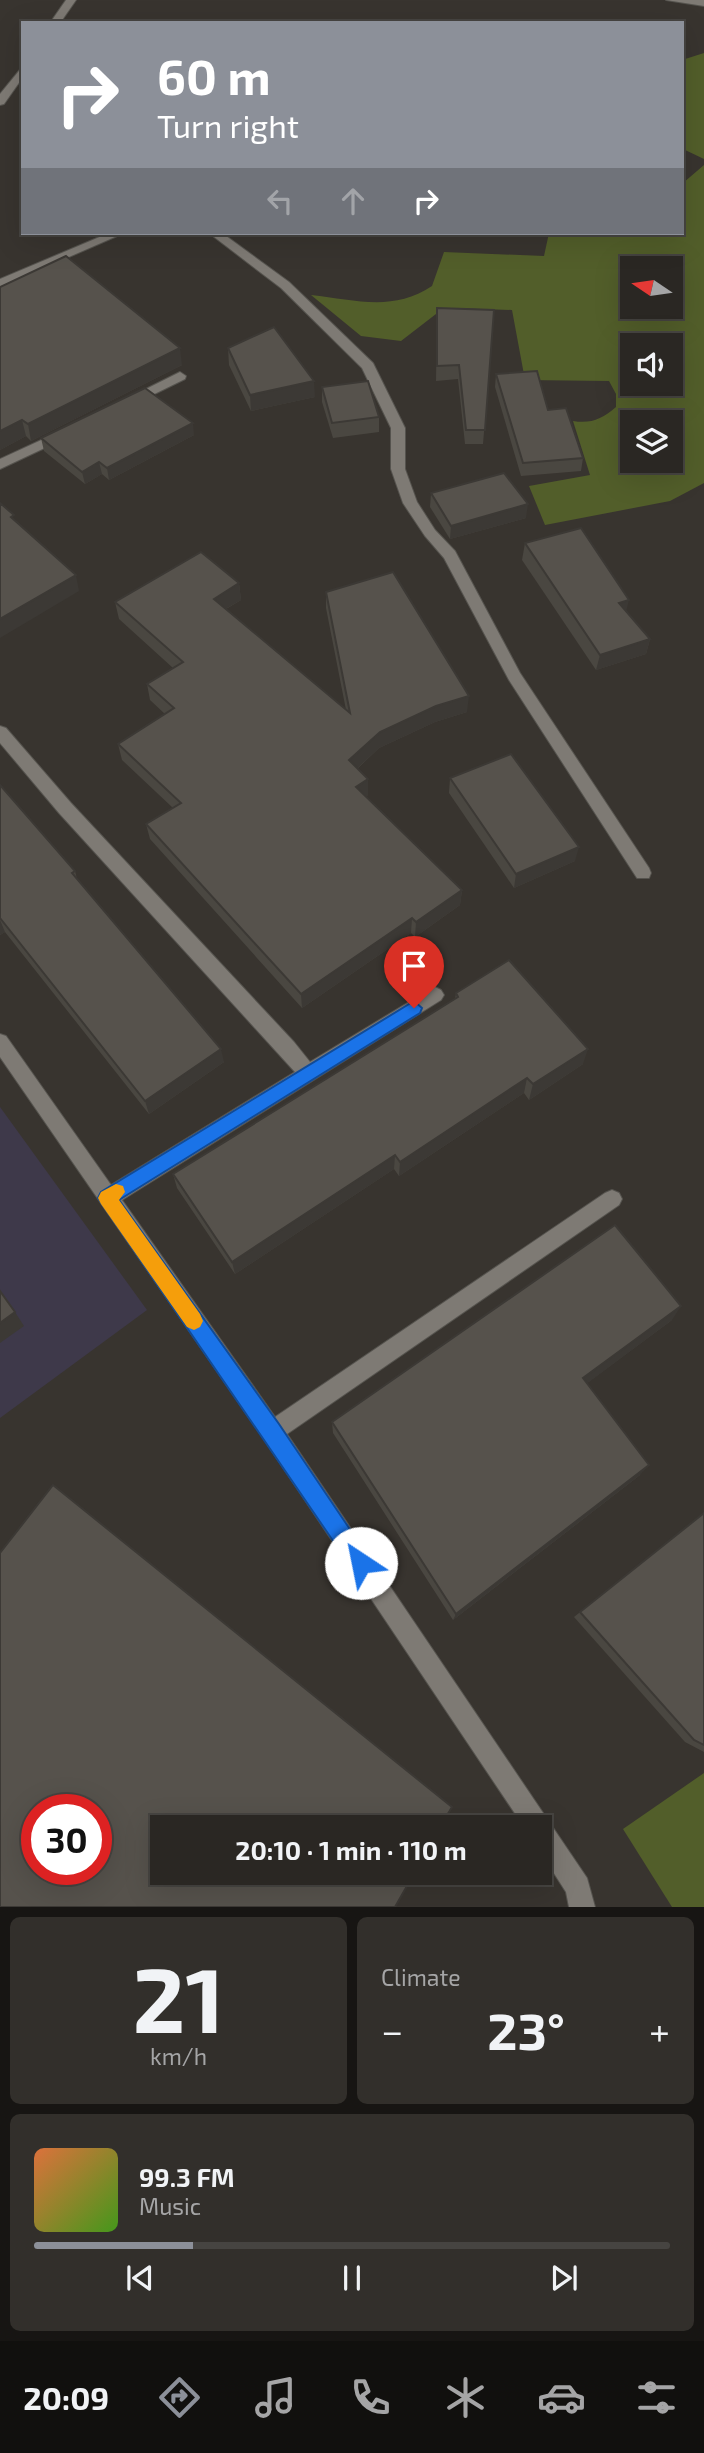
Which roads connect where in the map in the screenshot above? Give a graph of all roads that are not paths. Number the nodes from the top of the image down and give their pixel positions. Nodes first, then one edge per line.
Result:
1 (71, 0) edge
2 (671, 0) edge
3 (704, 3) edge
4 (56, 21) edge
5 (21, 72) edge
6 (1, 99) edge
7 (113, 235) edge
8 (218, 235) edge
9 (0, 283) edge
10 (180, 376) dead end
11 (120, 405) edge
12 (72, 429) edge
13 (0, 465) edge
14 (0, 733) edge
15 (643, 873) dead end
16 (435, 995) dead end
17 (0, 1042) edge
18 (308, 1074) junction
19 (107, 1198) junction
20 (612, 1199) dead end
21 (272, 1431) junction
22 (530, 1815) edge
23 (552, 1848) edge
24 (582, 1907) edge

1 - 4 street
2 - 3 street
5 - 6 street
7 - 9 street
8 - 15 street
10 - 11 street
12 - 13 street
14 - 18 street
16 - 18 street
17 - 19 street
18 - 19 street
19 - 21 street
20 - 21 street
21 - 22 street
23 - 24 street

